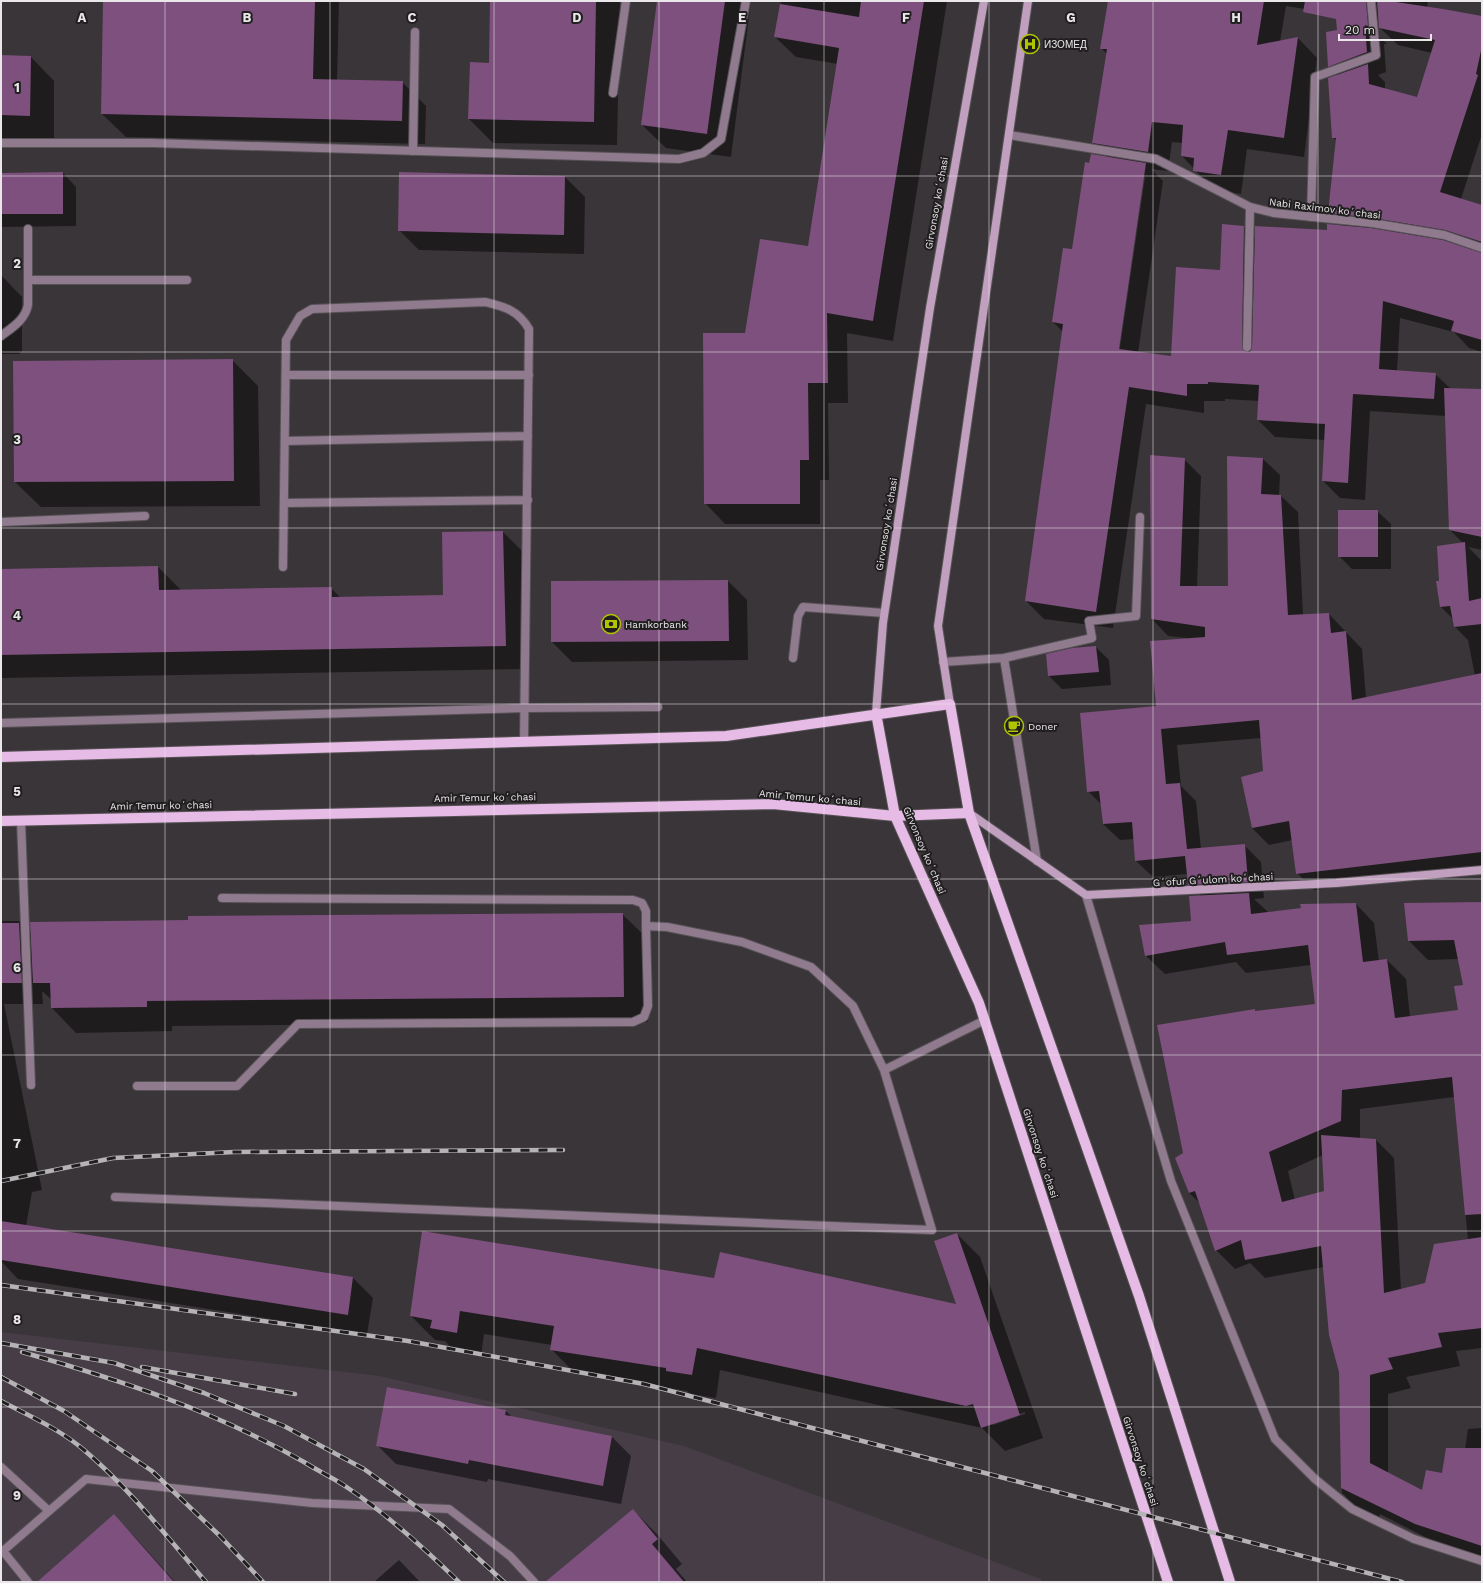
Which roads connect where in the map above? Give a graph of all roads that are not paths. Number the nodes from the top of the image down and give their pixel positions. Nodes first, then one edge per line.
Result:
1 (626, 1) edge
2 (746, 1) edge
3 (984, 1) edge
4 (1028, 1) edge
5 (1371, 1) edge
6 (415, 32) dead end
7 (613, 93) dead end
8 (1009, 135) junction
9 (1, 143) edge
10 (413, 151) junction
11 (1250, 207) junction
12 (1311, 217) junction
13 (28, 229) dead end
14 (1482, 248) edge
15 (28, 280) junction
16 (187, 280) dead end
17 (1, 336) edge
18 (1247, 347) dead end
19 (286, 375) junction
20 (529, 375) junction
21 (528, 436) junction
22 (285, 441) junction
23 (528, 500) junction
24 (284, 504) junction
25 (145, 516) dead end
26 (1140, 517) dead end
27 (1, 522) edge
28 (283, 567) dead end
29 (884, 612) junction
30 (793, 658) dead end
31 (1004, 658) junction
32 (943, 662) junction
33 (950, 704) junction
34 (658, 707) dead end
35 (525, 708) junction
36 (876, 713) junction
37 (1, 723) edge
38 (524, 742) junction
39 (1, 757) edge
40 (969, 813) junction
41 (895, 816) junction
42 (21, 821) junction
43 (1, 822) edge
44 (1037, 861) junction
45 (1482, 870) edge
46 (1086, 895) junction
47 (222, 898) dead end
48 (646, 926) junction
49 (985, 1020) junction
50 (884, 1070) junction
51 (31, 1085) dead end
52 (137, 1086) dead end
53 (115, 1197) dead end
54 (1, 1467) edge
55 (49, 1511) junction
56 (2, 1550) edge
57 (1482, 1561) edge
58 (28, 1582) edge
59 (534, 1582) edge
60 (1168, 1582) edge
61 (1230, 1582) edge

1 - 7 street
2 - 10 street
3 - 29 main road, Girvonsoy koʻchasi
4 - 8 main road
5 - 12 street
6 - 10 street
8 - 11 street, Nabi Raximov koʻchasi
8 - 32 main road
9 - 10 street
11 - 12 street, Nabi Raximov koʻchasi
11 - 18 street
12 - 14 street, Nabi Raximov koʻchasi
13 - 15 street
15 - 16 street
15 - 17 street
19 - 20 street
19 - 20 street
19 - 22 street
20 - 21 street
21 - 22 street
21 - 23 street
22 - 24 street
23 - 24 street
23 - 35 street
24 - 28 street
25 - 27 street
26 - 31 street
29 - 30 street
29 - 36 main road, Girvonsoy koʻchasi
31 - 32 street
31 - 44 street
32 - 33 main road
33 - 36 main road
33 - 40 main road
34 - 35 street
35 - 37 street
35 - 38 street
36 - 38 main road
36 - 41 main road, Girvonsoy koʻchasi
38 - 39 main road
40 - 41 main road, Amir Temur koʻchasi
40 - 44 main road
40 - 61 main road
41 - 42 main road, Amir Temur koʻchasi
41 - 49 main road, Girvonsoy koʻchasi
42 - 43 main road, Amir Temur koʻchasi
42 - 51 street
44 - 46 main road
45 - 46 main road, Gʻofur Gʻulom koʻchasi
46 - 57 street
47 - 48 street
48 - 50 street
48 - 52 street
49 - 50 street
49 - 60 main road, Girvonsoy koʻchasi
50 - 53 street
54 - 55 street
55 - 56 street
55 - 59 street
56 - 58 street

